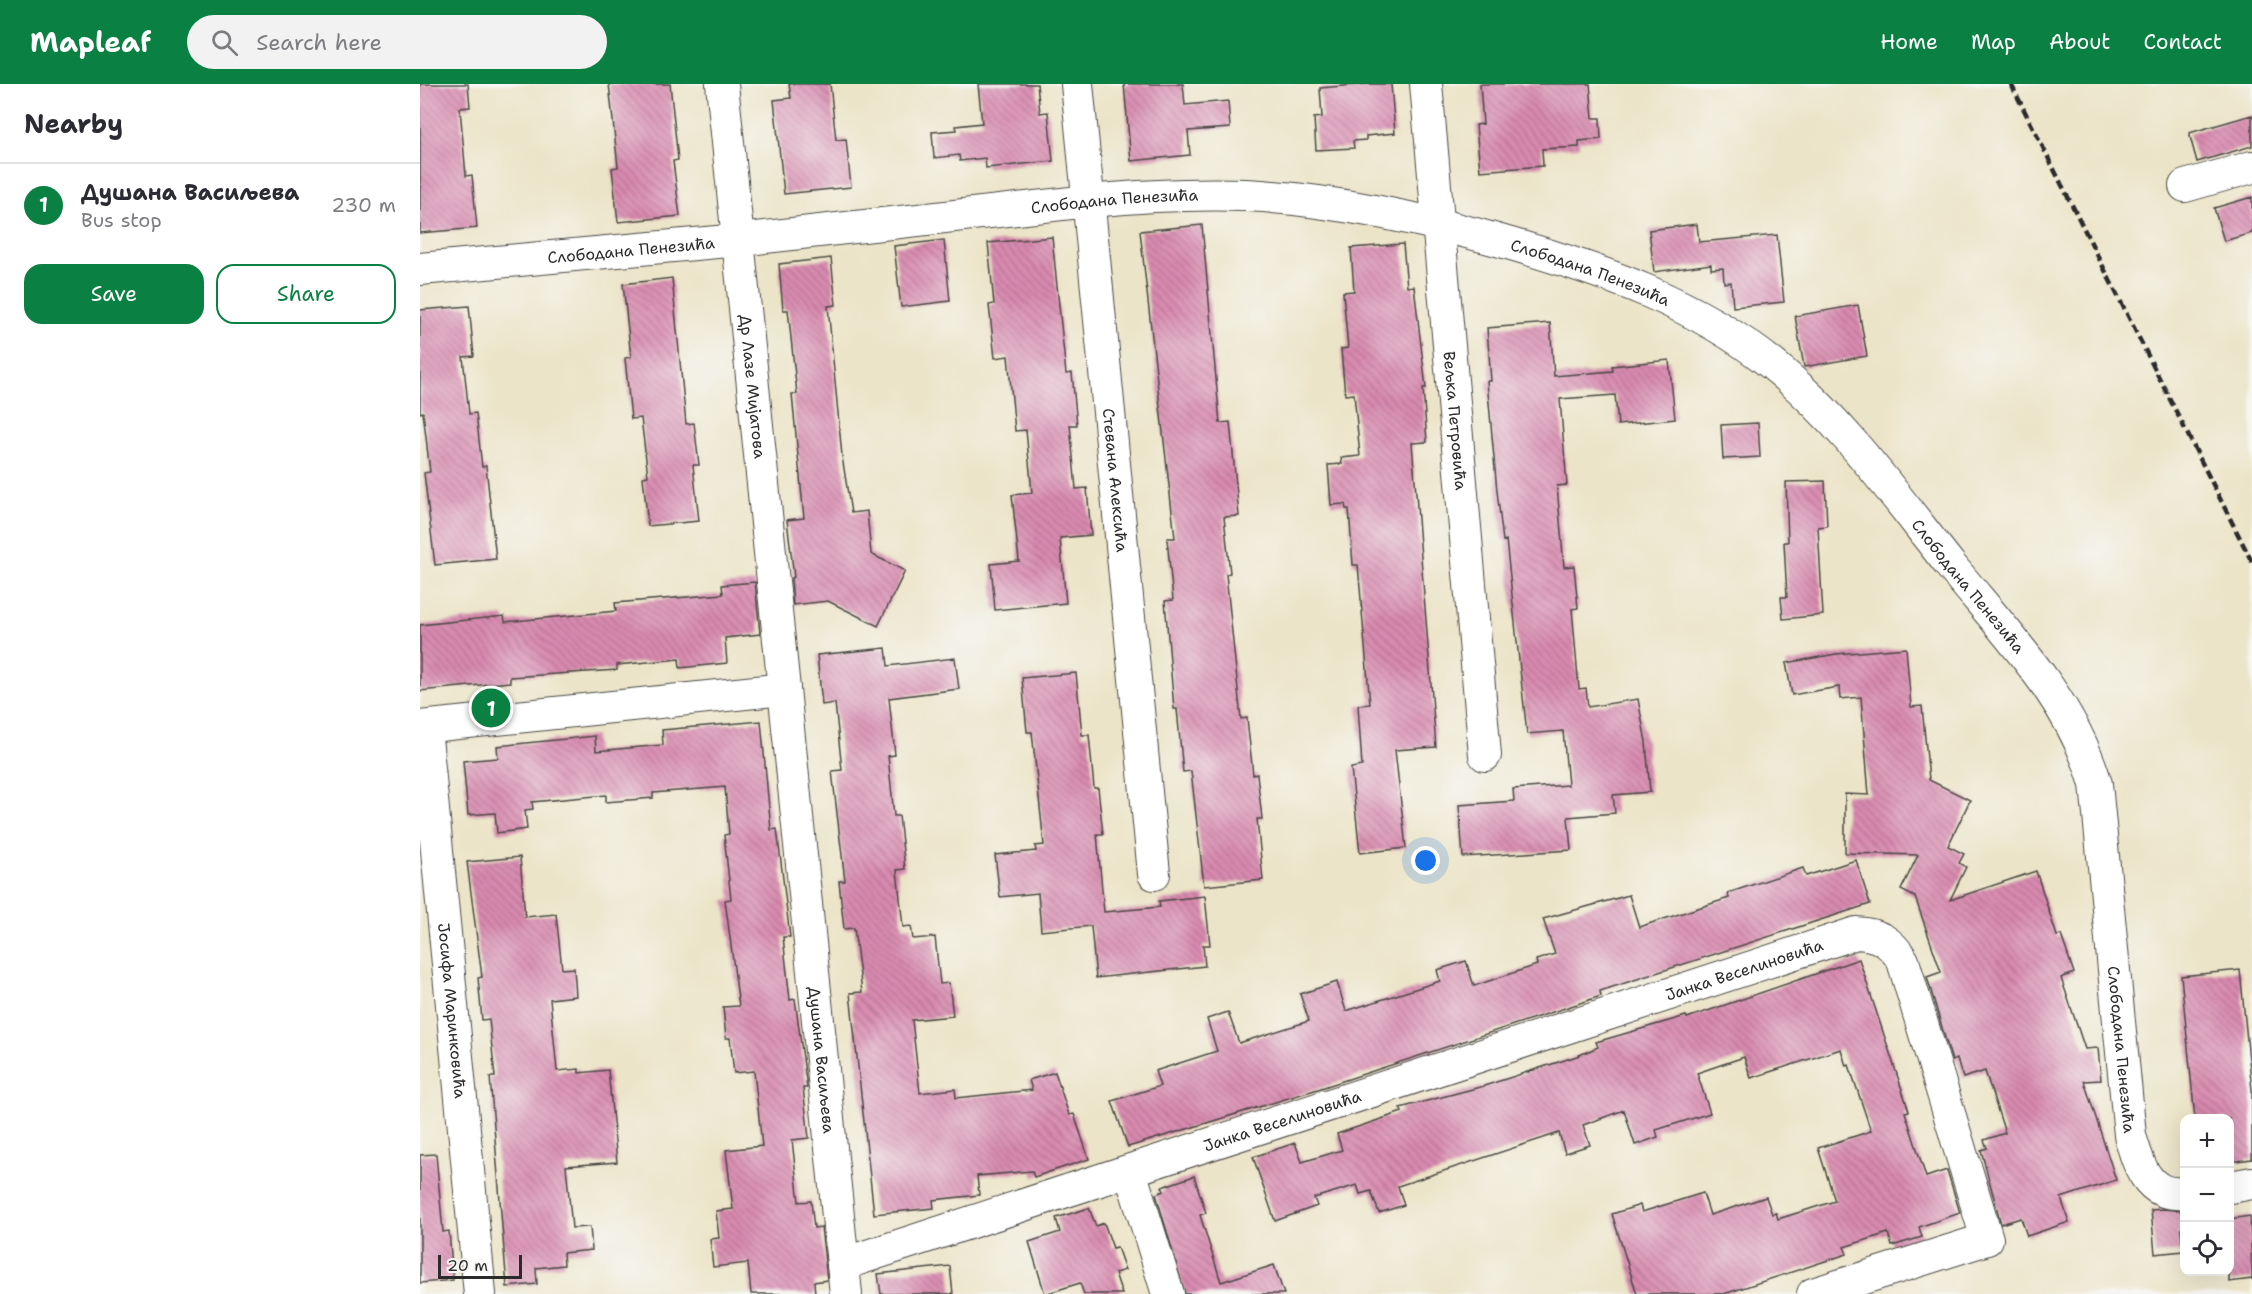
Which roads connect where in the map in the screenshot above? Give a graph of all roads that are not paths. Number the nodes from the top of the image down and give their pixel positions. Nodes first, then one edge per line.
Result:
1 (722, 84) edge
2 (1077, 84) edge
3 (1426, 84) edge
4 (2252, 167) edge
5 (2185, 186) dead end
6 (1089, 201) junction
7 (1438, 225) junction
8 (739, 240) junction
9 (420, 269) edge
10 (784, 689) junction
11 (423, 727) edge
12 (1485, 755) dead end
13 (1154, 874) dead end
14 (1130, 1171) junction
15 (2252, 1183) edge
16 (2234, 1185) edge
17 (2180, 1192) edge
18 (844, 1279) edge
19 (480, 1294) edge
20 (1168, 1294) edge
21 (1814, 1294) edge

1 - 8 street, Др Лазе Мијатова
2 - 6 street, Стевана Алексића
3 - 7 street, Вељка Петровића
4 - 5 street
6 - 7 street, Слободана Пенезића
6 - 8 street, Слободана Пенезића
6 - 13 street, Стевана Алексића
7 - 12 street, Вељка Петровића
7 - 17 street, Слободана Пенезића
8 - 9 street, Слободана Пенезића
8 - 10 street, Др Лазе Мијатова
10 - 11 street
10 - 18 street, Душана Васиљева
11 - 19 street, Јосифа Маринковића
14 - 18 street, Јанка Веселиновића
14 - 20 street
14 - 21 street, Јанка Веселиновића
15 - 16 street

